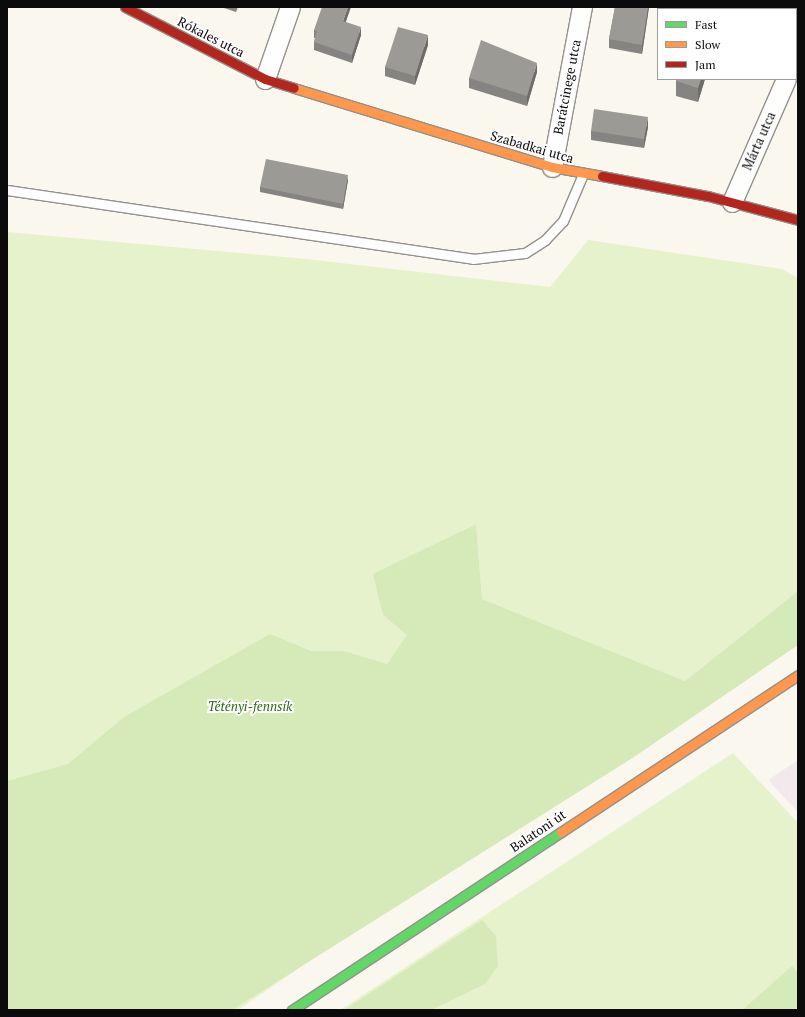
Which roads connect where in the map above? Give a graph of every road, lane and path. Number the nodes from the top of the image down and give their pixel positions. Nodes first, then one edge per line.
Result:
1 (124, 7) edge
2 (290, 7) edge
3 (582, 7) edge
4 (265, 79) junction
5 (786, 80) edge
6 (552, 167) junction
7 (583, 174) junction
8 (7, 190) edge
9 (732, 202) junction
10 (798, 220) edge
11 (798, 675) edge
12 (292, 1010) edge

1 - 4 street, Rókales utca
2 - 4 street
3 - 6 street, Barátcinege utca
4 - 6 street, Szabadkai utca
5 - 9 street, Márta utca
6 - 7 street, Szabadkai utca
7 - 8 lane
7 - 9 street, Szabadkai utca
9 - 10 street, Szabadkai utca
11 - 12 street, Balatoni út

